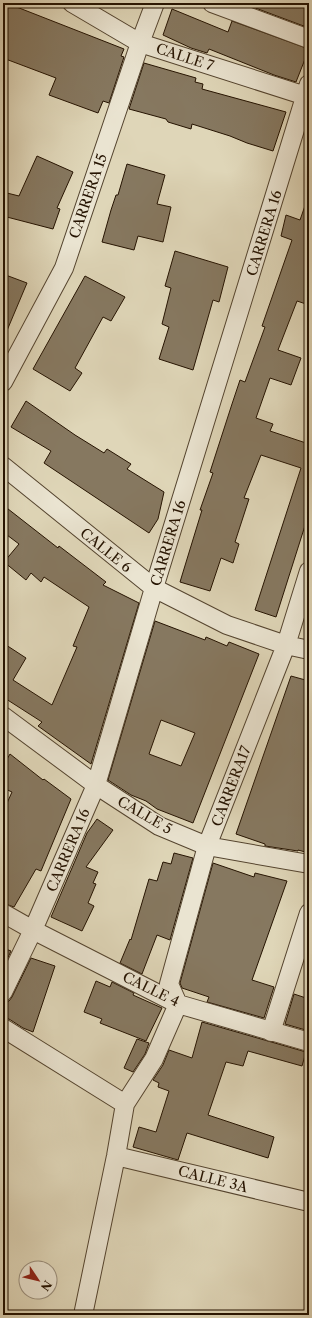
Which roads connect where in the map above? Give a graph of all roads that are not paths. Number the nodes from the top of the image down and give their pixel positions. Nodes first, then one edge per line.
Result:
1 (72, 3) edge
2 (155, 3) edge
3 (212, 3) edge
4 (309, 39) edge
5 (140, 43) junction
6 (308, 92) edge
7 (3, 382) edge
8 (3, 466) edge
9 (309, 571) edge
10 (154, 588) junction
11 (286, 645) junction
12 (309, 650) edge
13 (3, 716) edge
14 (96, 785) junction
15 (208, 846) junction
16 (309, 864) edge
17 (3, 913) edge
18 (309, 913) edge
19 (33, 930) junction
20 (3, 992) edge
21 (178, 1004) junction
22 (3, 1028) edge
23 (272, 1032) junction
24 (309, 1042) edge
25 (125, 1104) junction
26 (116, 1156) junction
27 (309, 1202) edge
28 (83, 1315) edge

1 - 5 street, CALLE 7
2 - 5 street, CARRERA 15
3 - 4 street
5 - 6 street, CALLE 7
5 - 7 street, CARRERA 15
6 - 10 street, CARRERA 16
8 - 10 street, CALLE 6
9 - 11 street, CARRERA17
10 - 11 street, CALLE 6
10 - 14 street, CARRERA 16
11 - 12 street, CALLE 6
11 - 15 street, CARRERA17
13 - 14 street, CALLE 5
14 - 15 street, CALLE 5
14 - 19 street, CARRERA 16
15 - 16 street, CALLE 5
15 - 21 street, CARRERA17
17 - 19 street, CALLE 4
18 - 23 street
19 - 20 street, CARRERA 16
19 - 21 street, CALLE 4
21 - 23 street, CALLE 4
21 - 25 street
22 - 25 street
23 - 24 street, CALLE 4
25 - 26 street
26 - 27 street, CALLE 3A
26 - 28 street

